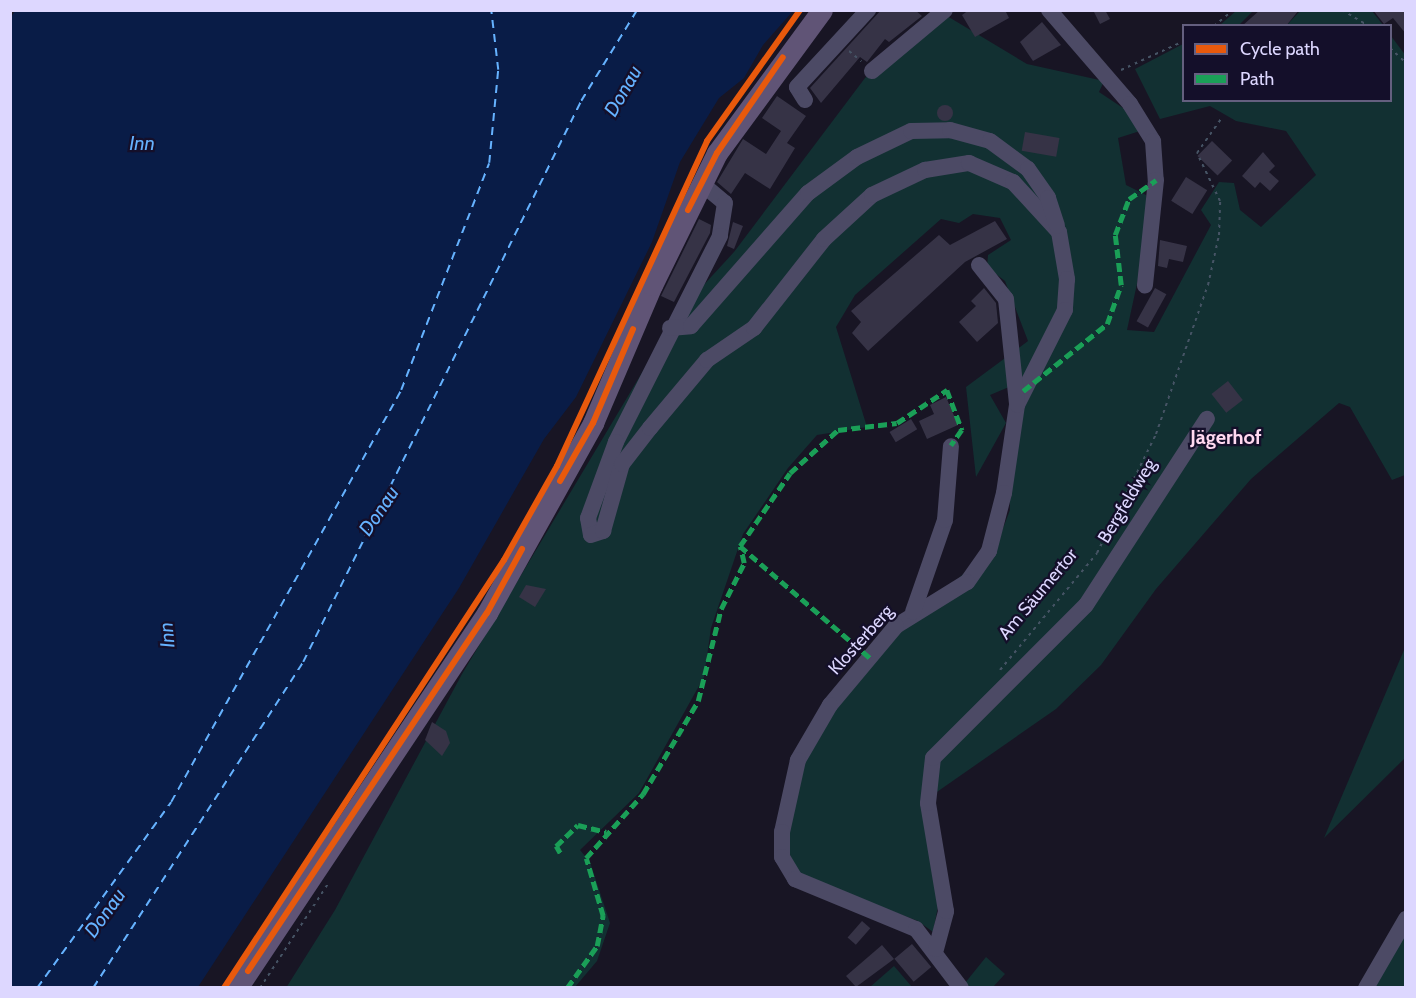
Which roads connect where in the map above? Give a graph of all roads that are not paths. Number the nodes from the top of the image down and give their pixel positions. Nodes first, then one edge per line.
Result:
1 (822, 10) edge
2 (868, 10) edge
3 (945, 10) edge
4 (1049, 10) edge
5 (872, 71) dead end
6 (805, 100) dead end
7 (701, 183) junction
8 (1059, 232) junction
9 (979, 265) dead end
10 (1144, 285) dead end
11 (670, 328) junction
12 (1017, 405) junction
13 (1207, 419) dead end
14 (951, 446) dead end
15 (913, 612) junction
16 (1406, 919) edge
17 (936, 949) junction
18 (237, 987) edge
19 (961, 987) edge
20 (1366, 987) edge

1 - 7 main road
2 - 6 street
3 - 5 street
4 - 10 street
7 - 11 street
7 - 18 main road
8 - 11 street, Klosterberg
8 - 11 street
8 - 12 street, Klosterberg
9 - 12 street
12 - 15 street, Klosterberg
13 - 17 street, Bergfeldweg
14 - 15 street
15 - 17 street, Klosterberg
16 - 20 street
17 - 19 street, Klosterberg

